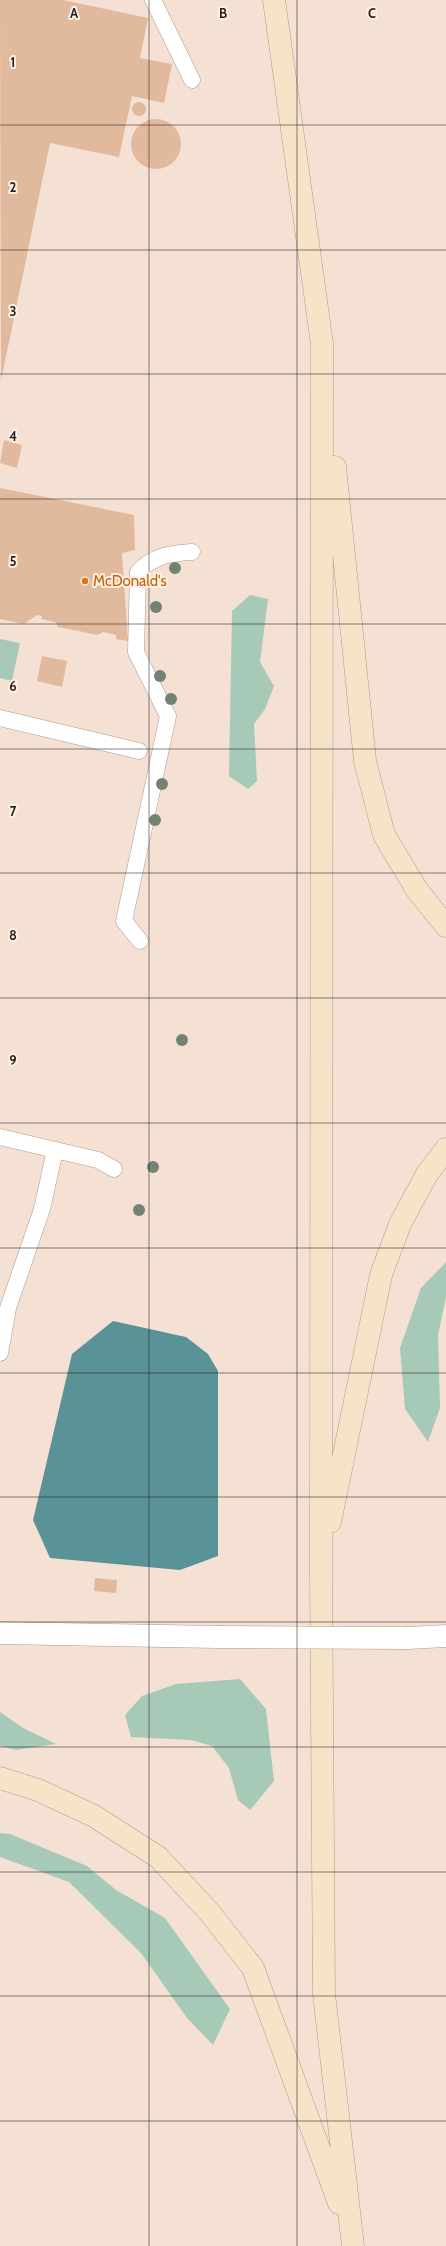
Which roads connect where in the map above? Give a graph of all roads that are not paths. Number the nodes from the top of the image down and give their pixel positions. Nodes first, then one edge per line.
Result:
1 (153, 0) edge
2 (274, 0) edge
3 (192, 80) dead end
4 (322, 344) junction
5 (192, 552) dead end
6 (0, 718) edge
7 (139, 750) dead end
8 (446, 926) edge
9 (140, 941) dead end
10 (0, 1137) edge
11 (446, 1149) edge
12 (54, 1150) junction
13 (114, 1169) dead end
14 (0, 1353) edge
15 (321, 1568) junction
16 (0, 1632) edge
17 (446, 1636) edge
18 (0, 1778) edge
19 (352, 2241) edge

1 - 3 lane
2 - 4 main road
4 - 8 main road
4 - 15 main road
5 - 9 lane
6 - 7 lane
10 - 12 lane
11 - 15 main road
12 - 13 lane
12 - 14 lane
15 - 19 main road
16 - 17 street, bridge
18 - 19 main road

